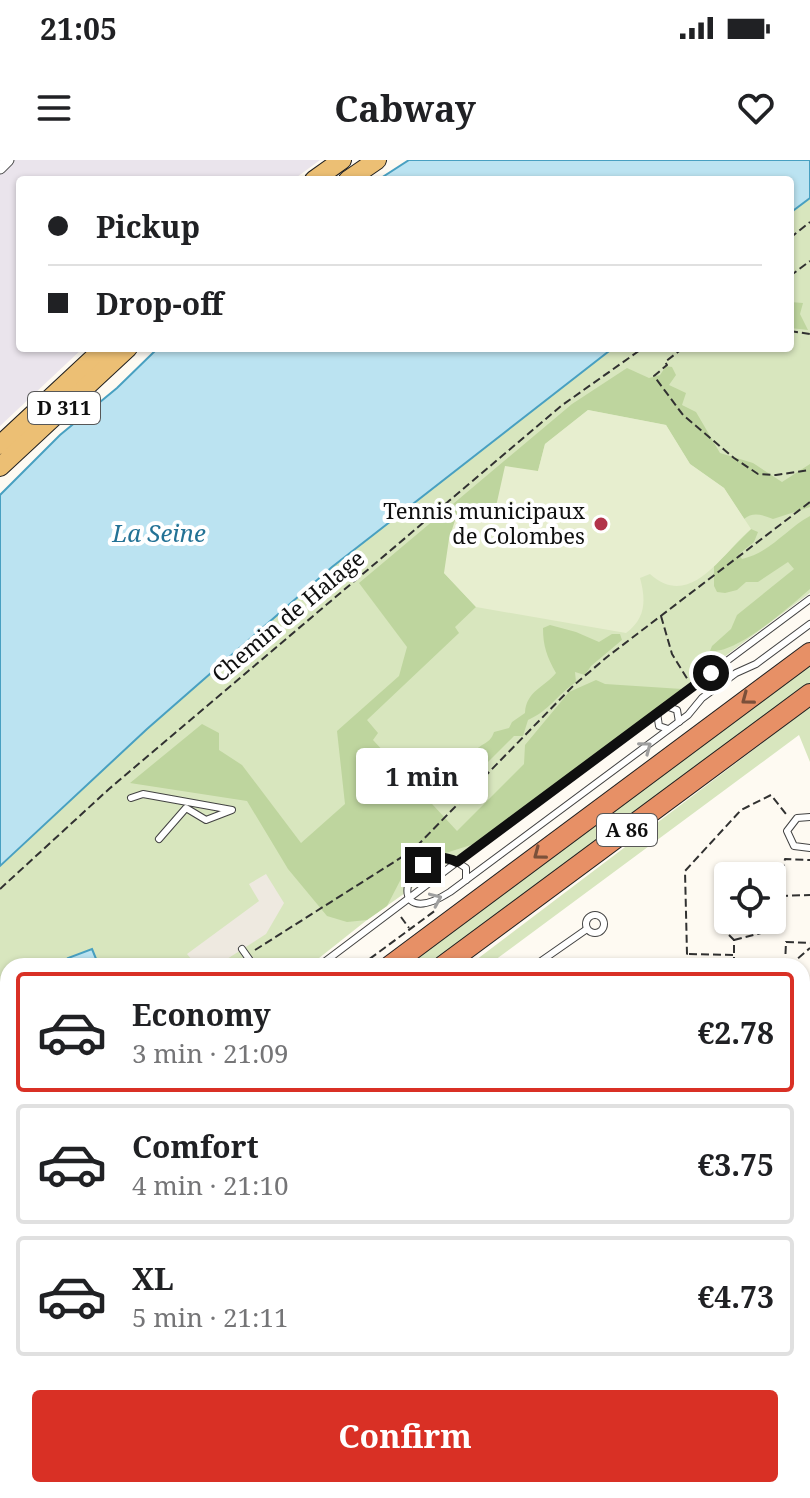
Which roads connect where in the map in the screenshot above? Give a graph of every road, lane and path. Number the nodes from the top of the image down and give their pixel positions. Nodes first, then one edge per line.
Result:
1 (8, 160) edge
2 (342, 160) edge
3 (377, 160) edge
4 (0, 168) edge
5 (320, 176) edge
6 (354, 176) edge
7 (810, 222) edge
8 (794, 235) edge
9 (100, 352) edge
10 (124, 352) edge
11 (637, 352) edge
12 (678, 352) edge
13 (0, 445) edge
14 (0, 467) edge
15 (810, 470) edge
16 (810, 502) edge
17 (810, 599) edge
18 (661, 616) junction
19 (810, 624) edge
20 (810, 653) edge
21 (686, 691) junction
22 (810, 694) edge
23 (666, 706) junction
24 (657, 713) junction
25 (679, 722) junction
26 (668, 729) junction
27 (131, 798) dead end
28 (810, 817) edge
29 (792, 821) junction
30 (159, 839) dead end
31 (810, 848) edge
32 (810, 860) edge
33 (457, 862) junction
34 (785, 862) edge
35 (466, 880) junction
36 (0, 889) edge
37 (810, 895) edge
38 (786, 896) edge
39 (409, 898) junction
40 (394, 909) junction
41 (587, 929) dead end
42 (491, 931) junction
43 (752, 934) edge
44 (729, 935) dead end
45 (734, 940) junction
46 (810, 943) edge
47 (244, 953) junction
48 (687, 954) junction
49 (734, 955) joint
50 (239, 958) edge
51 (248, 958) edge
52 (330, 958) edge
53 (371, 958) edge
54 (401, 958) edge
55 (454, 958) edge
56 (474, 958) edge
57 (545, 958) edge
58 (686, 958) edge
59 (787, 958) edge

1 - 4 street
2 - 5 main road
3 - 6 main road
7 - 8 path
9 - 13 main road, D 311
10 - 14 main road, D 311
11 - 36 path, Chemin de Halage
12 - 15 path
16 - 18 path
17 - 21 lane
18 - 21 path
18 - 47 path
19 - 25 lane
20 -> 54 highway, A 86
21 - 23 lane
22 - 42 highway, A 86
23 - 24 lane
23 - 25 lane
24 - 26 lane
24 - 33 lane
25 - 26 lane
35 -> 26 lane
27 - 30 lane
28 - 29 lane
29 - 31 lane
29 - 48 path
32 - 34 path
33 - 35 lane
33 - 39 lane
33 - 39 lane
39 -> 35 lane
37 - 38 path
39 - 40 lane
40 - 52 lane
40 - 53 path
41 - 57 lane
42 - 55 highway, A 86
42 - 56 highway
43 - 45 path
44 - 45 path
45 - 49 path
46 - 59 path
47 - 50 path
47 - 51 lane
48 - 49 path
48 - 58 path

